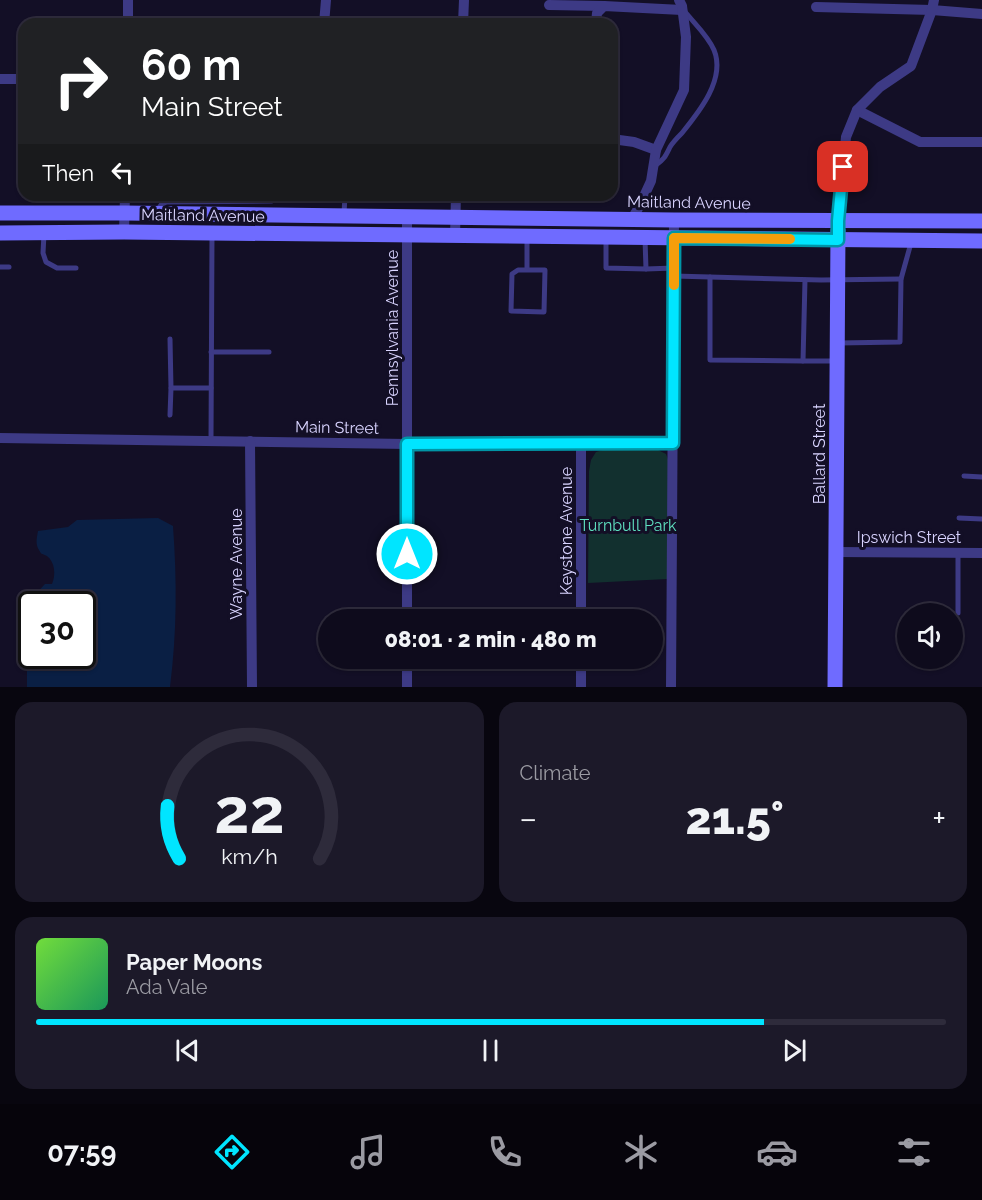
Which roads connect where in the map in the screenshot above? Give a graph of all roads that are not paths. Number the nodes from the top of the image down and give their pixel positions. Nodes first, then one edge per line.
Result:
1 (128, 0) edge
2 (326, 0) edge
3 (464, 0) edge
4 (549, 5) dead end
5 (681, 5) edge
6 (933, 5) edge
7 (604, 6) junction
8 (816, 7) dead end
9 (982, 14) edge
10 (128, 18) edge
11 (324, 18) edge
12 (463, 18) edge
13 (597, 18) edge
14 (0, 79) edge
15 (18, 79) edge
16 (857, 110) junction
17 (618, 140) edge
18 (982, 142) edge
19 (656, 150) junction
20 (654, 166) junction
21 (125, 201) edge
22 (345, 201) edge
23 (456, 201) edge
24 (272, 204) edge
25 (0, 213) edge
26 (125, 213) junction
27 (344, 216) junction
28 (407, 216) junction
29 (455, 217) junction
30 (632, 219) junction
31 (674, 220) junction
32 (838, 221) junction
33 (982, 221) edge
34 (0, 232) edge
35 (45, 232) junction
36 (124, 232) junction
37 (212, 233) junction
38 (408, 235) junction
39 (455, 236) junction
40 (527, 236) junction
41 (606, 237) junction
42 (645, 237) junction
43 (674, 238) junction
44 (838, 240) junction
45 (912, 241) junction
46 (982, 241) edge
47 (0, 267) edge
48 (9, 267) dead end
49 (76, 268) dead end
50 (646, 269) junction
51 (527, 270) junction
52 (674, 272) junction
53 (710, 277) junction
54 (901, 279) junction
55 (805, 280) junction
56 (838, 280) junction
57 (170, 339) dead end
58 (837, 343) junction
59 (211, 352) junction
60 (269, 352) dead end
61 (803, 361) junction
62 (837, 361) junction
63 (171, 388) junction
64 (211, 388) junction
65 (170, 415) dead end
66 (0, 438) edge
67 (211, 440) junction
68 (250, 441) junction
69 (581, 443) junction
70 (673, 443) junction
71 (407, 444) junction
72 (964, 477) dead end
73 (982, 477) edge
74 (959, 518) dead end
75 (982, 519) edge
76 (836, 552) junction
77 (958, 553) junction
78 (982, 553) edge
79 (958, 603) edge
80 (407, 609) edge
81 (581, 609) edge
82 (407, 669) edge
83 (581, 669) edge
84 (252, 687) edge
85 (407, 687) edge
86 (581, 687) edge
87 (671, 687) edge
88 (835, 687) edge

1 - 10 street
2 - 11 street
3 - 12 street
4 - 7 street
5 - 7 street
5 - 19 street
5 - 20 lane
6 - 8 street
6 - 9 street
6 - 16 street
7 - 13 street
14 - 15 street
16 - 18 street
16 - 32 street
17 - 19 street
19 - 20 street
20 - 30 street
21 - 26 street
22 - 27 lane
23 - 29 street
24 - 26 main road, Maitland Avenue
24 - 27 main road, Maitland Avenue
25 - 26 main road, Maitland Avenue
26 - 36 street
27 - 28 main road, Maitland Avenue
28 - 29 main road, Maitland Avenue
28 - 38 street, Pennsylvania Avenue
29 - 30 main road, Maitland Avenue
29 - 39 street
30 - 31 main road, Maitland Avenue
31 - 32 main road, Maitland Avenue
31 - 43 street
32 - 33 main road, Maitland Avenue
32 - 44 main road, Ballard Street
34 - 35 main road, Maitland Avenue
35 - 36 main road, Maitland Avenue
35 - 49 lane
36 - 37 main road, Maitland Avenue
37 - 38 main road, Maitland Avenue
37 - 59 lane
38 - 39 main road, Maitland Avenue
38 - 71 street, Pennsylvania Avenue
39 - 40 main road, Maitland Avenue
40 - 41 main road, Maitland Avenue
40 - 51 lane
41 - 42 main road, Maitland Avenue
41 - 50 lane
42 - 43 main road, Maitland Avenue
42 - 50 lane
43 - 44 main road, Maitland Avenue
43 - 52 street
44 - 45 main road, Maitland Avenue
44 - 56 main road, Ballard Street
45 - 46 main road, Maitland Avenue
45 - 54 lane
47 - 48 lane
50 - 52 lane
51 - 51 lane
52 - 53 lane
52 - 70 street
53 - 55 lane
53 - 61 lane
54 - 56 lane
54 - 58 lane
55 - 56 lane
55 - 61 lane
56 - 58 main road, Ballard Street
57 - 63 lane
58 - 62 main road, Ballard Street
59 - 60 lane
59 - 64 lane
61 - 62 lane
62 - 76 main road, Ballard Street
63 - 64 lane
63 - 65 lane
64 - 67 lane
66 - 67 street, Main Street
67 - 68 street, Main Street
68 - 71 street, Main Street
68 - 84 street, Wayne Avenue
69 - 70 street, Main Street
69 - 71 street, Main Street
69 - 81 street, Keystone Avenue
70 - 87 street
71 - 80 street, Pennsylvania Avenue
72 - 73 lane
74 - 75 lane
76 - 77 street, Ipswich Street
76 - 88 main road, Ballard Street
77 - 78 street, Ipswich Street
77 - 79 lane
82 - 85 street
83 - 86 street

